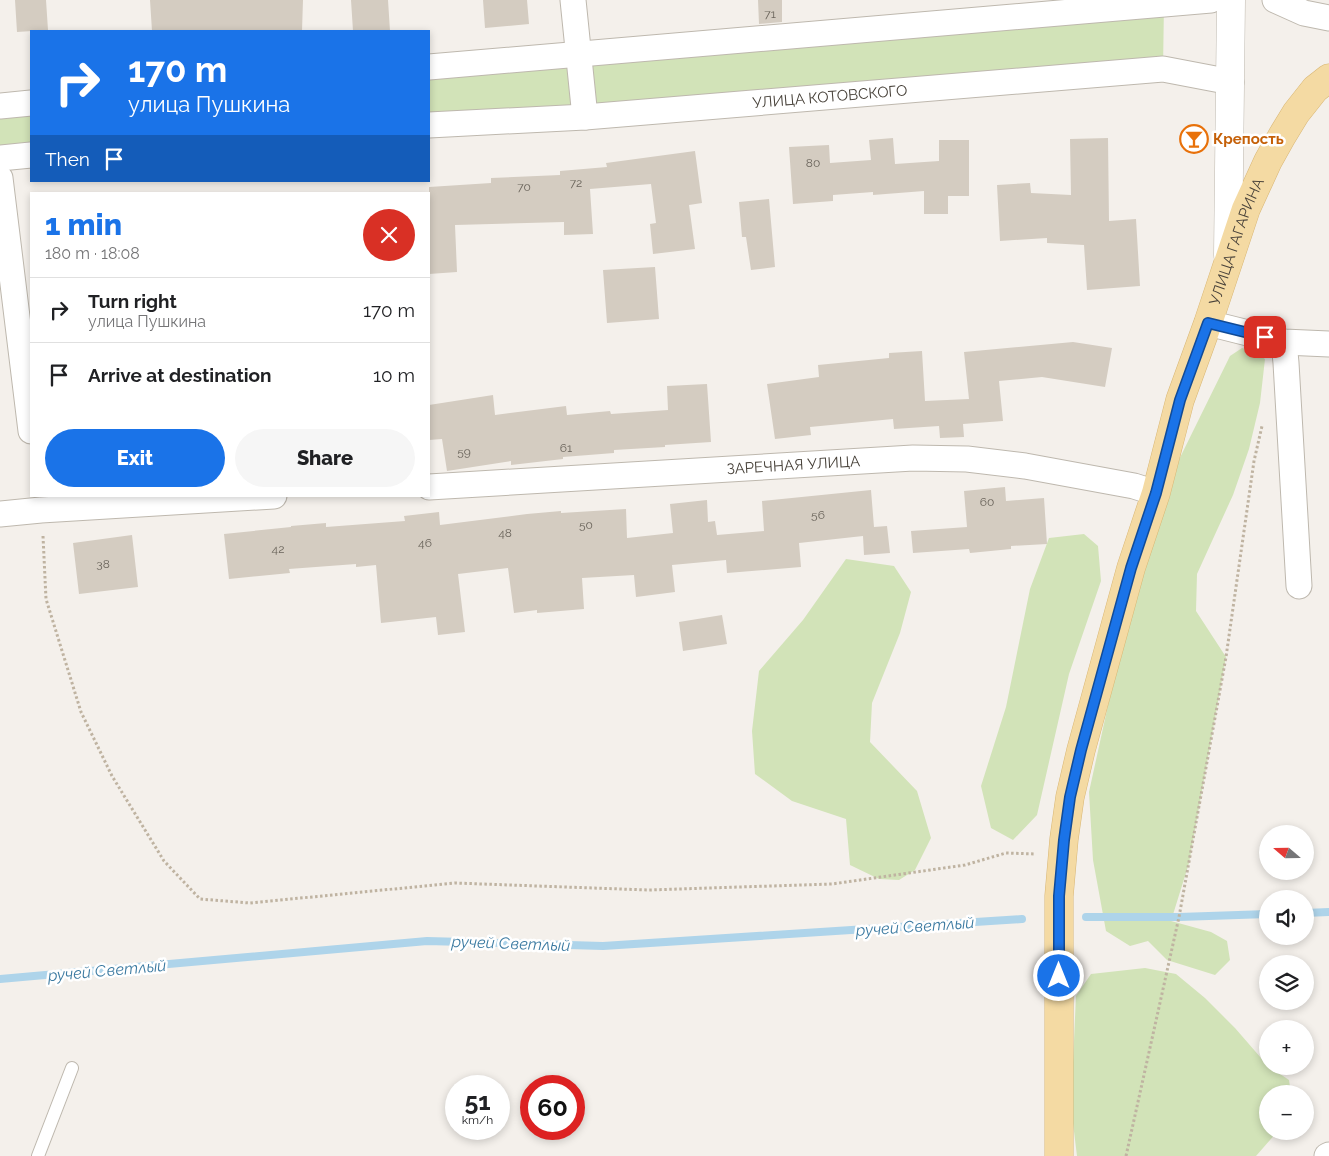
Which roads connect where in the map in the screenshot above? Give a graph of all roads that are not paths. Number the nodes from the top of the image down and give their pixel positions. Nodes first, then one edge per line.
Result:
1 (573, 0) edge
2 (1210, 0) edge
3 (1276, 0) edge
4 (1231, 11) edge
5 (1329, 18) edge
6 (578, 54) junction
7 (430, 67) edge
8 (1329, 78) edge
9 (1230, 82) junction
10 (30, 103) edge
11 (0, 106) edge
12 (585, 117) junction
13 (430, 126) edge
14 (30, 155) edge
15 (0, 158) edge
16 (0, 178) edge
17 (1227, 267) junction
18 (1208, 323) junction
19 (1284, 342) junction
20 (1329, 344) edge
21 (30, 423) edge
22 (430, 487) edge
23 (1156, 493) junction
24 (241, 497) edge
25 (40, 503) edge
26 (0, 514) edge
27 (1299, 586) dead end
28 (72, 1068) dead end
29 (38, 1156) edge
30 (1058, 1156) edge

1 - 6 street
2 - 6 street
3 - 5 street
4 - 9 street
6 - 7 street
6 - 12 street
8 - 17 main road, УЛИЦА ГАГАРИНА
9 - 12 street, УЛИЦА КОТОВСКОГО
9 - 17 street
10 - 11 street
12 - 13 street, УЛИЦА КОТОВСКОГО
14 - 15 street
16 - 21 street
17 - 18 main road, УЛИЦА ГАГАРИНА
18 - 19 street
18 - 23 main road, УЛИЦА ГАГАРИНА
19 - 20 street
19 - 27 street
22 - 23 street, ЗАРЕЧНАЯ УЛИЦА
23 - 30 main road, УЛИЦА ГАГАРИНА
24 - 25 street
25 - 26 street
28 - 29 lane

